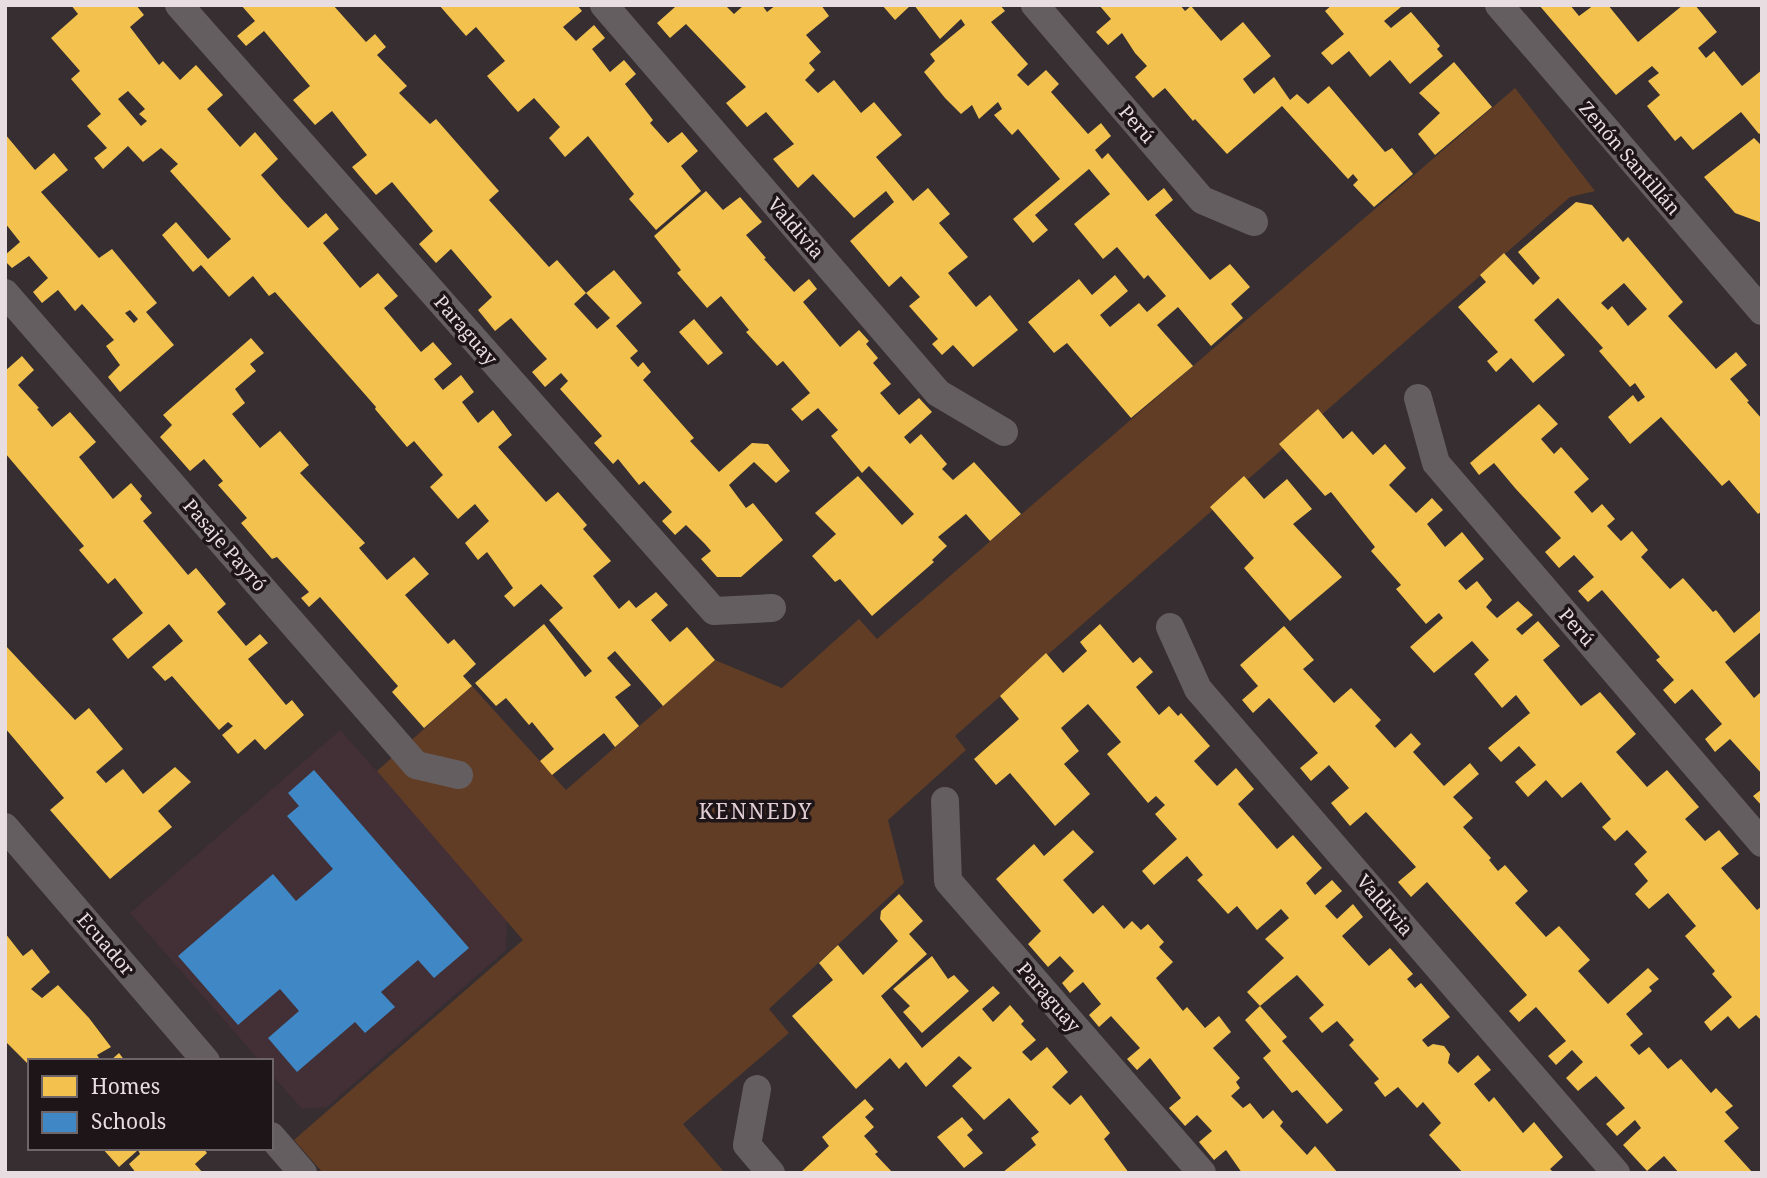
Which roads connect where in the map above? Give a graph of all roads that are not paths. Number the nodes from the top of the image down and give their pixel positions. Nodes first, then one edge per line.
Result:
1 (180, 5) edge
2 (604, 5) edge
3 (1035, 5) edge
4 (1499, 5) edge
5 (1254, 222) dead end
6 (5, 293) edge
7 (1760, 304) edge
8 (1418, 398) dead end
9 (1003, 432) dead end
10 (772, 608) dead end
11 (1170, 627) dead end
12 (459, 775) dead end
13 (945, 801) dead end
14 (5, 827) edge
15 (1762, 843) edge
16 (204, 1059) edge
17 (757, 1089) dead end
18 (273, 1138) edge
19 (303, 1173) edge
20 (771, 1173) edge
21 (1202, 1173) edge
22 (1616, 1173) edge

1 - 10 street, Paraguay
2 - 9 street, Valdivia
3 - 5 street, Perú
4 - 7 street, Zenón Santillán
6 - 12 street, Pasaje Payró
8 - 15 street, Perú
11 - 22 street, Valdivia
13 - 21 street, Paraguay
14 - 16 street, Ecuador
17 - 20 street
18 - 19 street

